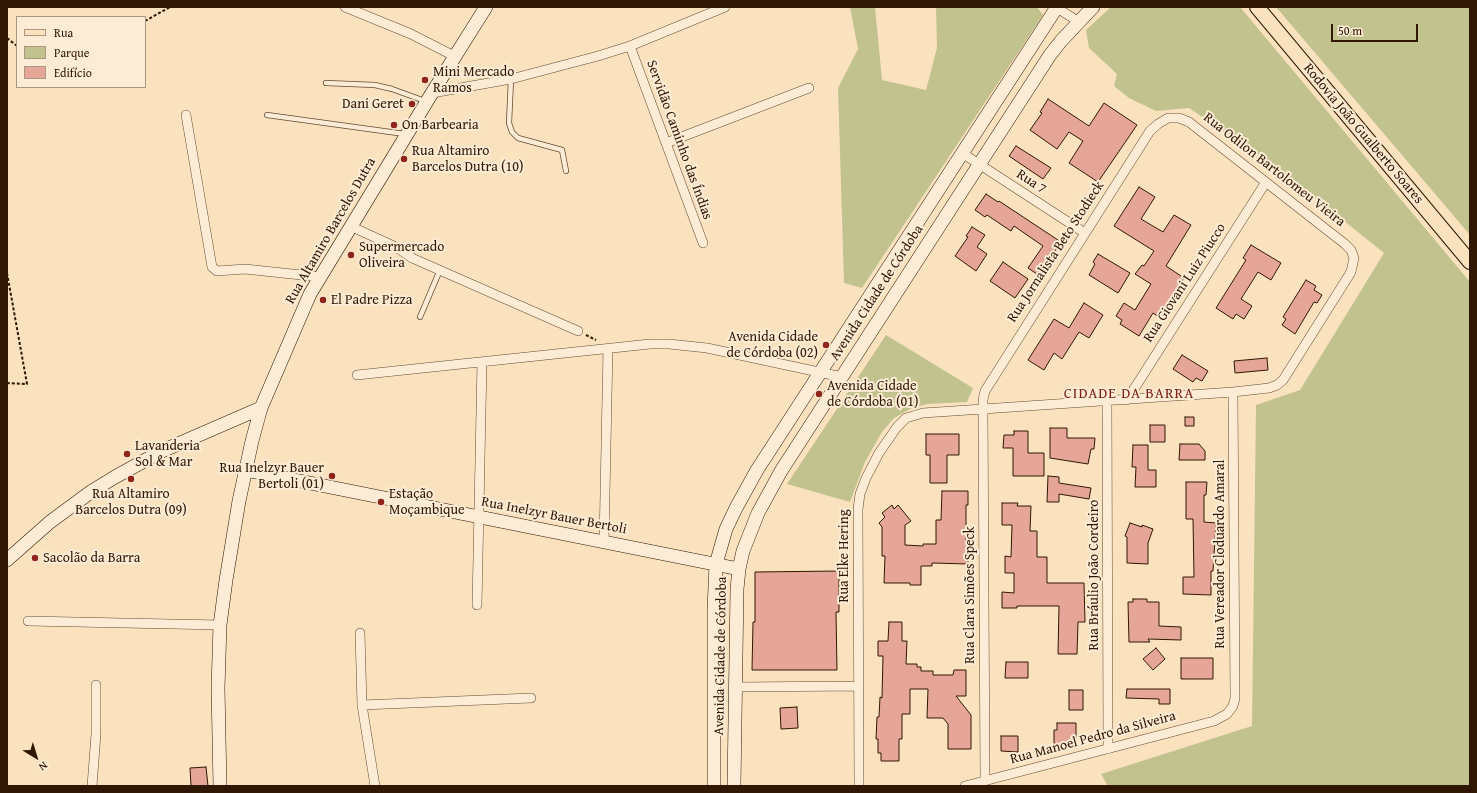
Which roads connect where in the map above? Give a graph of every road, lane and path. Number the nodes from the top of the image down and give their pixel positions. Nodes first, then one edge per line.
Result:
1 (170, 7) edge
2 (346, 7) edge
3 (486, 7) edge
4 (725, 7) edge
5 (1056, 7) edge
6 (1093, 7) edge
7 (1257, 7) edge
8 (146, 20) edge
9 (1078, 21) junction
10 (7, 38) edge
11 (16, 45) edge
12 (630, 46) junction
13 (454, 56) junction
14 (511, 79) junction
15 (326, 82) dead end
16 (809, 88) dead end
17 (429, 97) junction
18 (186, 115) dead end
19 (267, 116) dead end
20 (1168, 118) joint
21 (407, 134) junction
22 (666, 143) junction
23 (962, 153) junction
24 (979, 165) junction
25 (566, 171) dead end
26 (1266, 182) junction
27 (350, 226) junction
28 (1085, 233) junction
29 (703, 243) dead end
30 (1470, 262) edge
31 (440, 270) junction
32 (7, 273) edge
33 (320, 277) junction
34 (420, 317) dead end
35 (578, 332) dead end
36 (608, 349) junction
37 (482, 362) junction
38 (821, 372) junction
39 (357, 375) dead end
40 (842, 376) junction
41 (7, 383) edge
42 (1277, 385) joint
43 (1233, 392) junction
44 (1127, 400) junction
45 (1107, 401) junction
46 (261, 408) junction
47 (983, 409) junction
48 (245, 470) junction
49 (479, 517) junction
50 (604, 542) junction
51 (7, 560) edge
52 (716, 564) junction
53 (739, 569) junction
54 (477, 605) dead end
55 (28, 621) dead end
56 (220, 625) junction
57 (360, 633) dead end
58 (96, 685) dead end
59 (858, 686) junction
60 (735, 687) junction
61 (531, 698) dead end
62 (362, 705) junction
63 (1227, 714) joint
64 (1108, 749) junction
65 (985, 781) junction
66 (92, 786) edge
67 (220, 786) edge
68 (375, 786) edge
69 (714, 786) edge
70 (734, 786) edge
71 (859, 786) edge
72 (965, 786) edge

1 - 8 path
2 - 13 street
3 - 13 street, Rua Altamiro Barcelos Dutra
4 - 12 street
5 - 9 street
5 - 23 street, Avenida Cidade de Córdoba
6 - 9 street, Avenida Cidade de Córdoba
7 - 30 main road, Rodovia João Gualberto Soares
9 - 24 street, Avenida Cidade de Córdoba
10 - 11 path
12 - 14 street
12 - 22 street, Servidão Caminho das Índias
13 - 17 street, Rua Altamiro Barcelos Dutra
14 - 17 street
14 - 25 lane
15 - 17 lane
16 - 22 street
17 - 21 street, Rua Altamiro Barcelos Dutra
18 - 33 street
19 - 21 lane
20 - 26 street, Rua Odilon Bartolomeu Vieira
20 - 28 street, Rua Jornalista Beto Stodieck
21 - 27 street, Rua Altamiro Barcelos Dutra
22 - 29 street, Servidão Caminho das Índias
23 - 24 street, Rua 7
23 - 38 street, Avenida Cidade de Córdoba
24 - 28 street, Rua 7
24 - 40 street, Avenida Cidade de Córdoba
26 - 42 street, Rua Odilon Bartolomeu Vieira
26 - 44 street, Rua Giovani Luiz Piucco
27 - 31 street
27 - 33 street, Rua Altamiro Barcelos Dutra
28 - 47 street, Rua Jornalista Beto Stodieck
31 - 34 lane
31 - 35 street
32 - 41 path
33 - 46 street, Rua Altamiro Barcelos Dutra
36 - 37 street
36 - 38 street
36 - 50 street
37 - 39 street
37 - 49 street
38 - 40 street
38 - 52 street, Avenida Cidade de Córdoba
40 - 53 street, Avenida Cidade de Córdoba
42 - 43 street, Rua Elke Hering
43 - 44 street, Rua Elke Hering
43 - 63 street, Rua Vereador Cloduardo Amaral
44 - 45 street, Rua Elke Hering
45 - 47 street, Rua Elke Hering
45 - 64 street, Rua Bráulio João Cordeiro
46 - 48 street, Rua Altamiro Barcelos Dutra
46 - 51 street
47 - 59 street, Rua Elke Hering
47 - 65 street, Rua Clara Simões Speck
48 - 49 street, Rua Inelzyr Bauer Bertoli
48 - 56 street, Rua Altamiro Barcelos Dutra
49 - 50 street, Rua Inelzyr Bauer Bertoli
49 - 54 street
50 - 52 street, Rua Inelzyr Bauer Bertoli
52 - 53 street, Rua Inelzyr Bauer Bertoli
52 - 69 street, Avenida Cidade de Córdoba
53 - 60 street, Avenida Cidade de Córdoba
55 - 56 street
56 - 67 street, Rua Altamiro Barcelos Dutra
57 - 62 street
58 - 66 street
59 - 60 street
59 - 71 street, Rua Elke Hering
60 - 70 street, Avenida Cidade de Córdoba
61 - 62 street
62 - 68 street
63 - 64 street, Rua Manoel Pedro da Silveira
64 - 65 street, Rua Manoel Pedro da Silveira
65 - 72 street, Rua Manoel Pedro da Silveira

